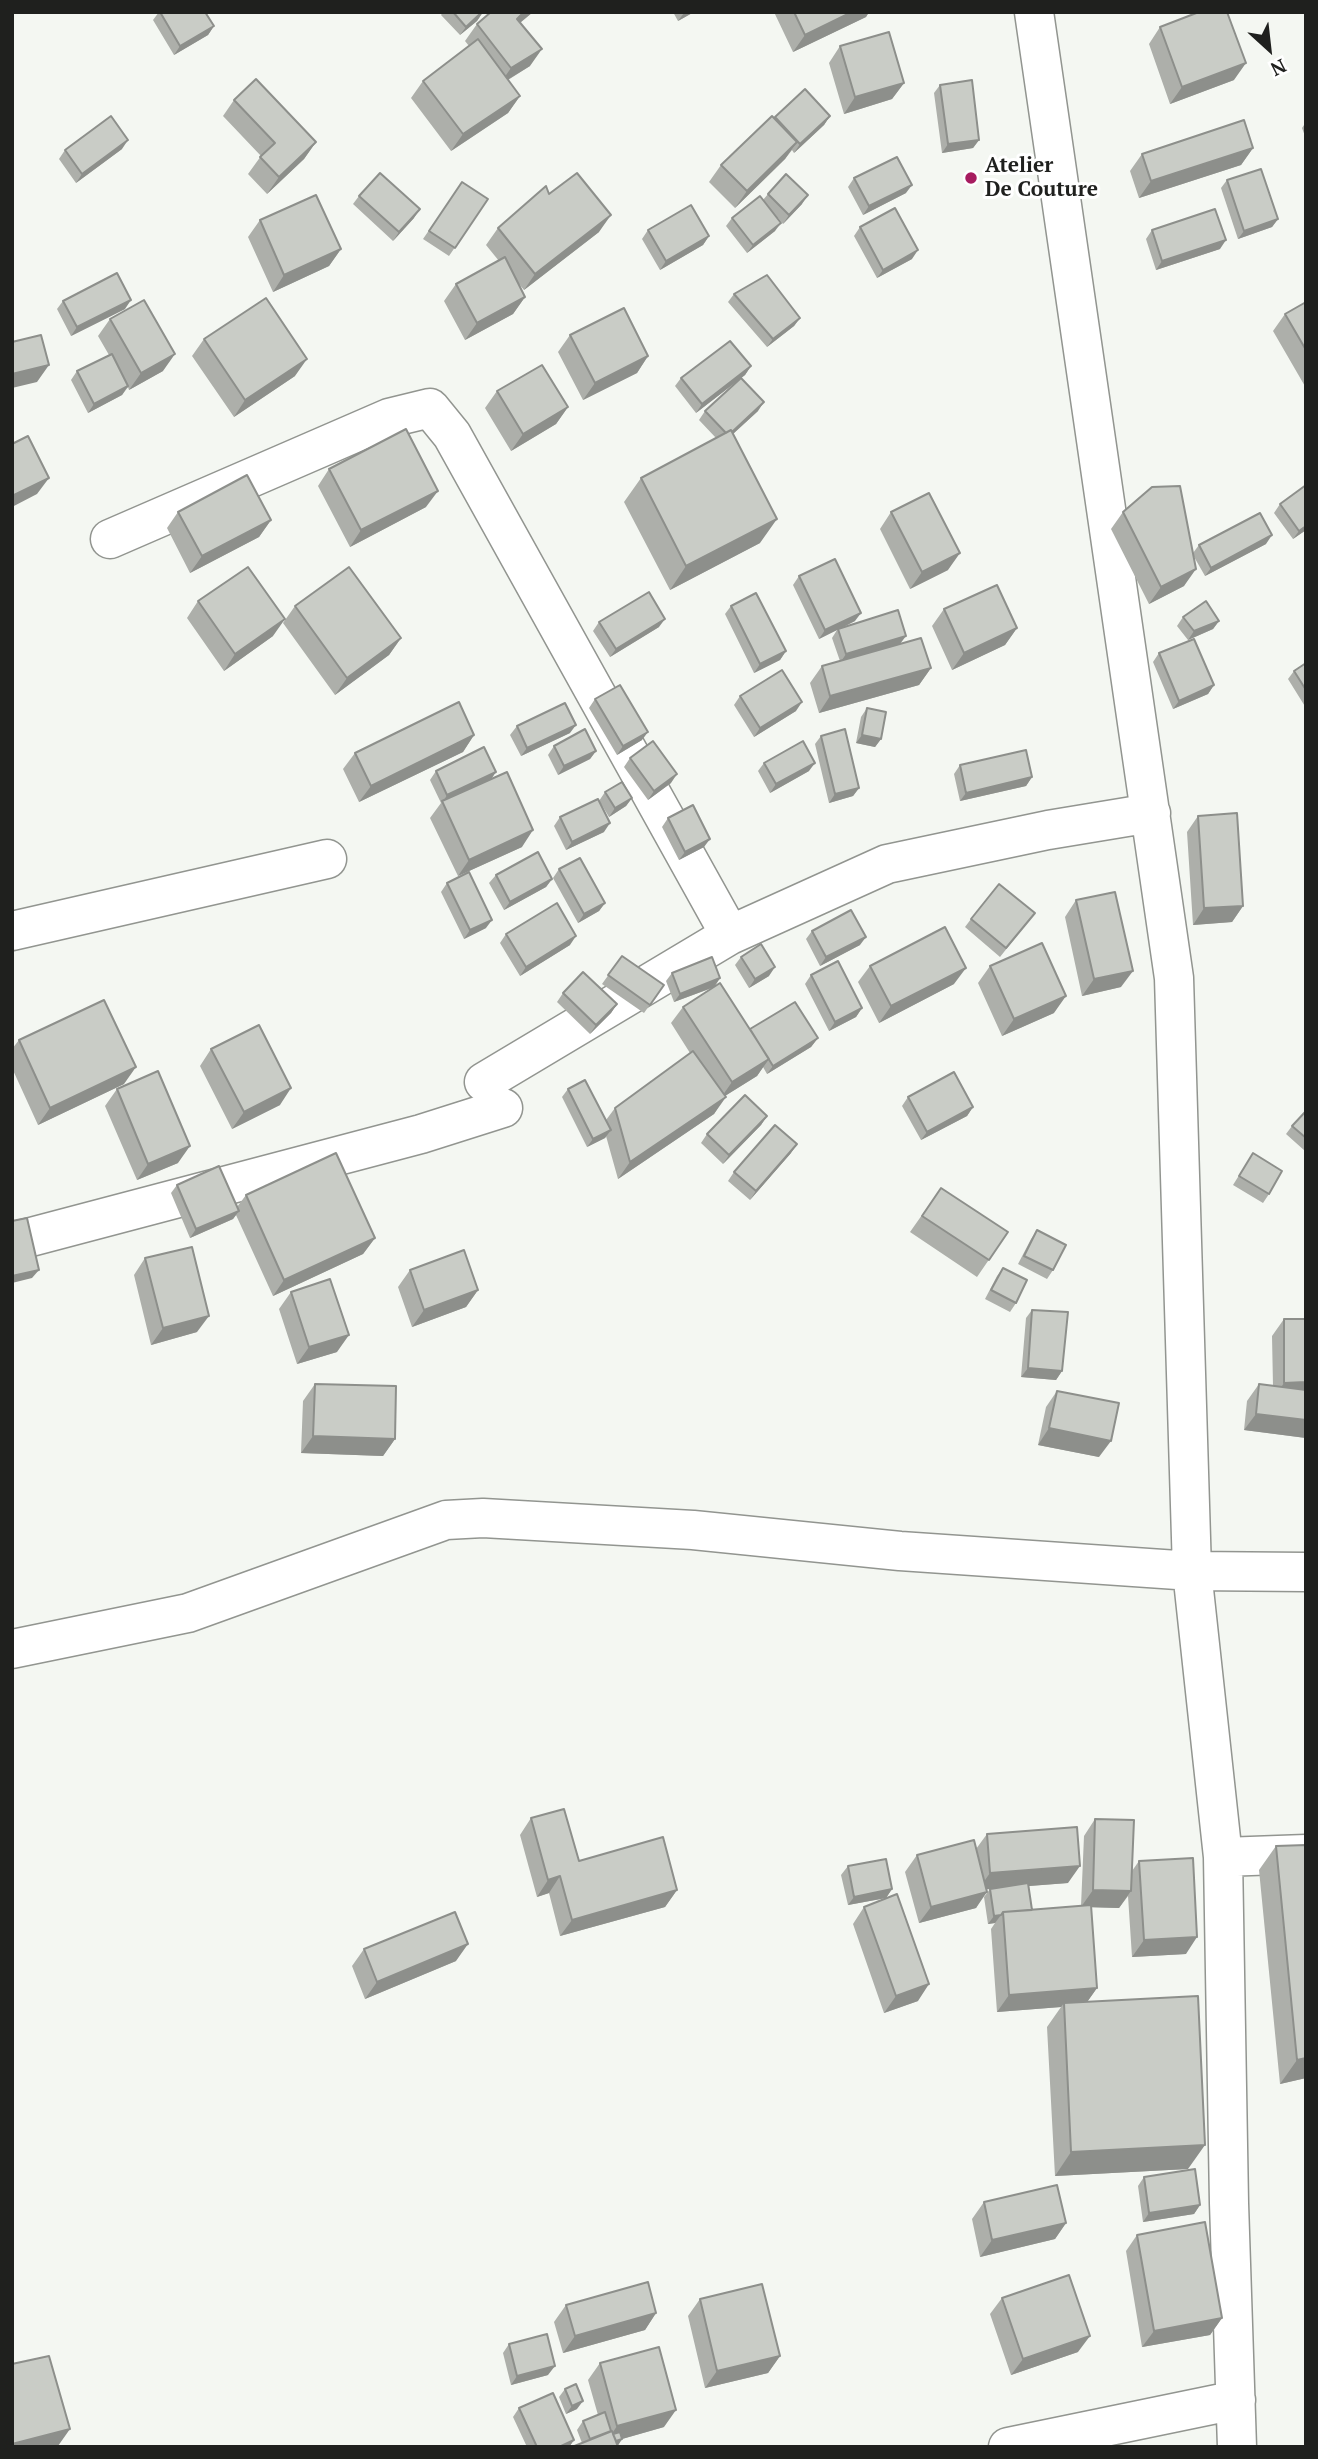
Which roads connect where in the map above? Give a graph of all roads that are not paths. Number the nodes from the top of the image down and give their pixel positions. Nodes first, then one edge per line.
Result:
1 (1034, 12) edge
2 (110, 539) dead end
3 (1151, 813) junction
4 (327, 859) dead end
5 (12, 931) edge
6 (730, 935) junction
7 (12, 1242) edge
8 (1192, 1570) junction
9 (1306, 1572) edge
10 (12, 1649) edge
11 (1306, 1854) edge
12 (1223, 1857) junction
13 (1236, 2400) junction
14 (1008, 2447) edge
15 (1237, 2447) edge

1 - 3 street
2 - 6 street
3 - 6 street
3 - 8 street
4 - 5 street
6 - 7 street
8 - 9 street
8 - 10 street
8 - 12 street
11 - 12 street
12 - 13 street
13 - 14 street
13 - 15 street

